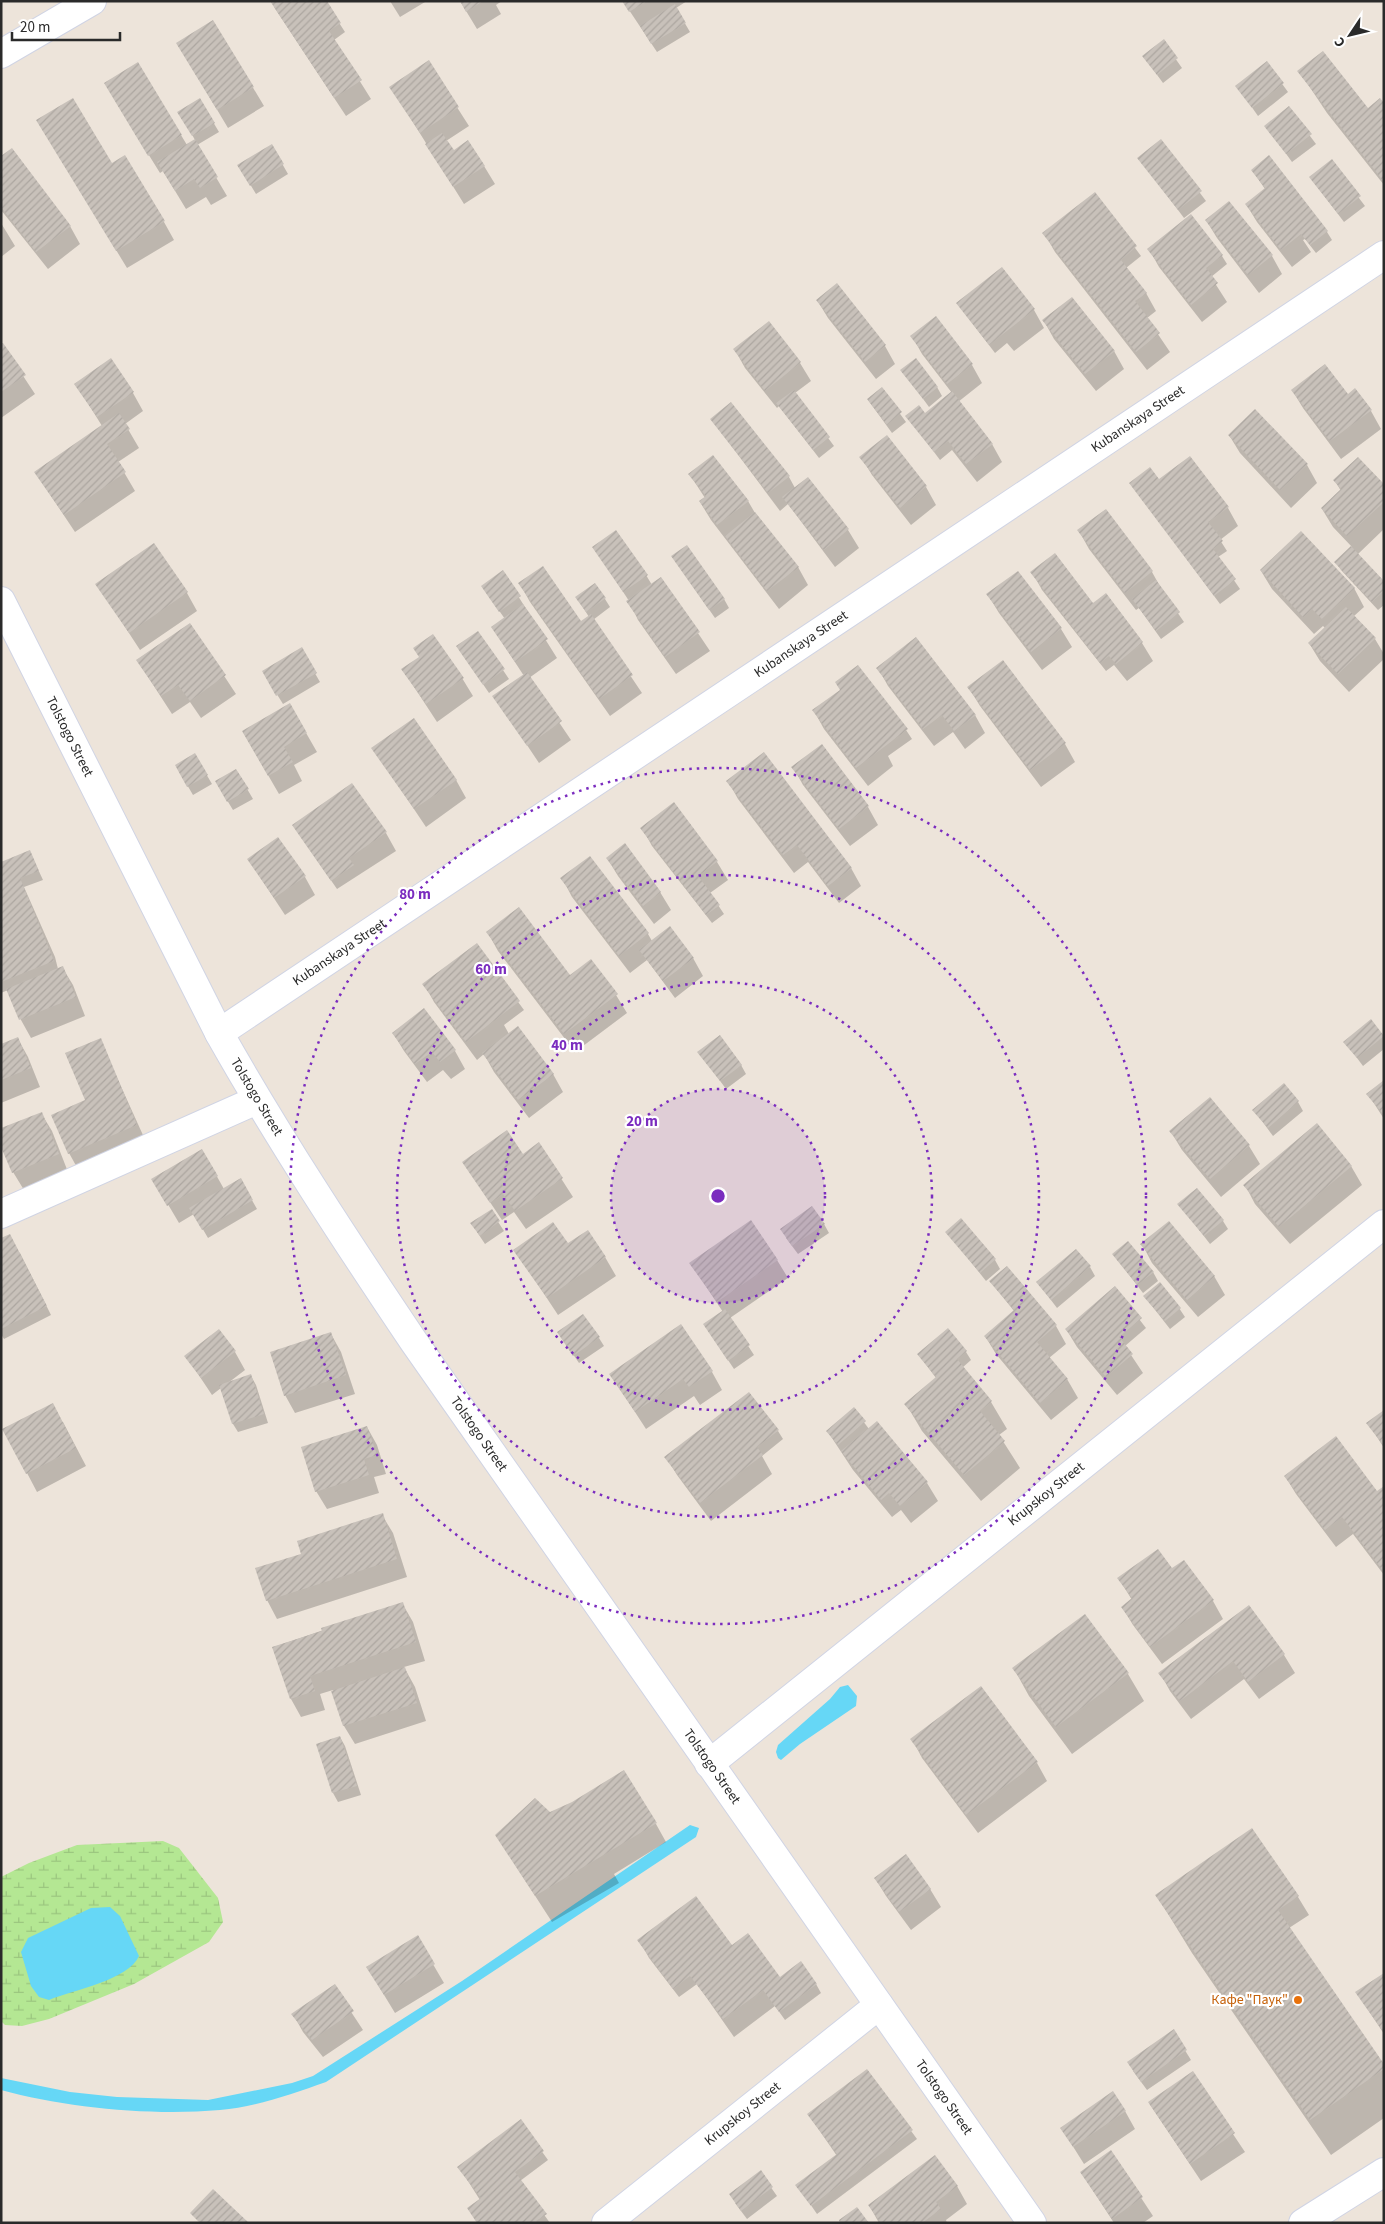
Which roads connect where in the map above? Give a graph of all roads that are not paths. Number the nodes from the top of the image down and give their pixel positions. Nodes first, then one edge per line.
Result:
1 (92, 1) edge
2 (1, 54) edge
3 (1384, 255) edge
4 (1, 601) edge
5 (219, 1033) junction
6 (256, 1100) junction
7 (1, 1214) edge
8 (1384, 1224) edge
9 (710, 1764) junction
10 (879, 2006) junction
11 (1384, 2172) edge
12 (606, 2223) edge
13 (1032, 2223) edge
14 (1303, 2223) edge

1 - 2 street
3 - 5 street, Kubanskaya Street
4 - 5 street, Tolstogo Street
5 - 6 street, Tolstogo Street
6 - 7 street
6 - 9 street, Tolstogo Street
8 - 9 street, Krupskoy Street
9 - 10 street, Tolstogo Street
10 - 12 street, Krupskoy Street
10 - 13 street, Tolstogo Street
11 - 14 street

